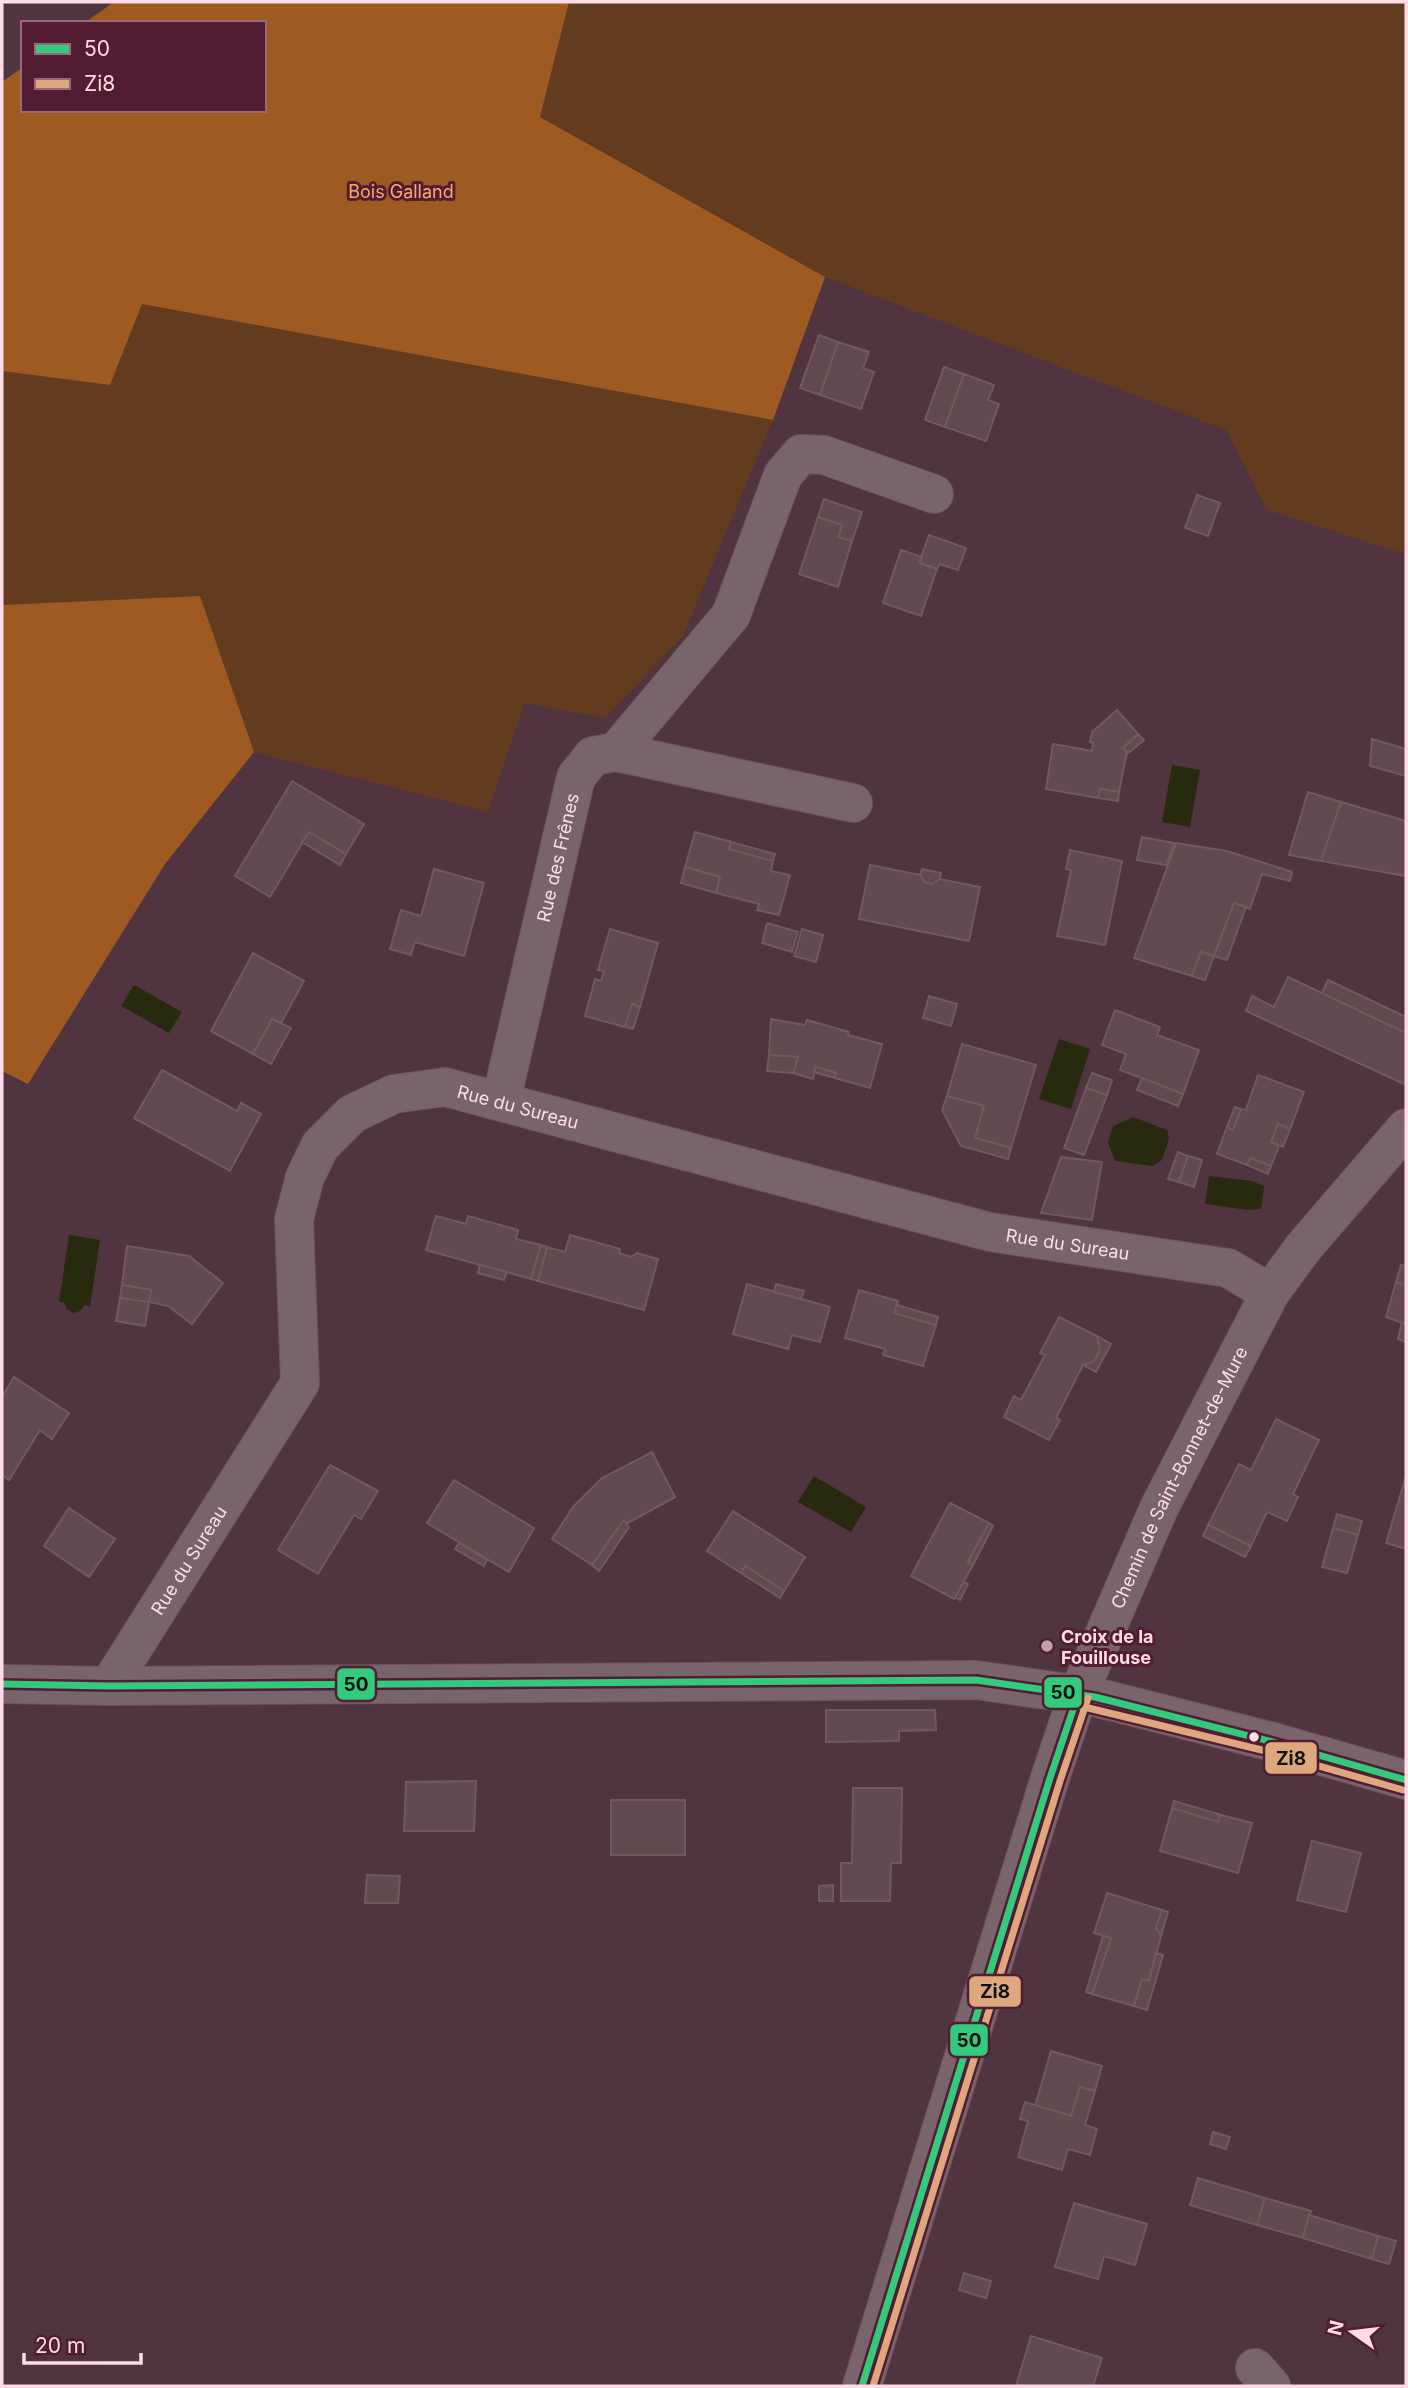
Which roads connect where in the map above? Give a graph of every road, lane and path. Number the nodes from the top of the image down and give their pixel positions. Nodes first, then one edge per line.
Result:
1 (934, 494) dead end
2 (616, 752) junction
3 (853, 803) dead end
4 (501, 1101) junction
5 (1406, 1128) edge
6 (1270, 1293) junction
7 (2, 1684) edge
8 (110, 1686) junction
9 (1078, 1695) junction
10 (1406, 1780) edge
11 (862, 2386) edge

1 - 2 street
2 - 3 street
2 - 4 street, Rue des Frênes
4 - 6 street, Rue du Sureau
4 - 8 street, Rue du Sureau
5 - 6 street, Chemin de Saint-Bonnet-de-Mure
6 - 9 street, Chemin de Saint-Bonnet-de-Mure
7 - 8 street
8 - 9 street
9 - 10 street
9 - 11 street, Chemin de Saint-Bonnet-de-Mure

